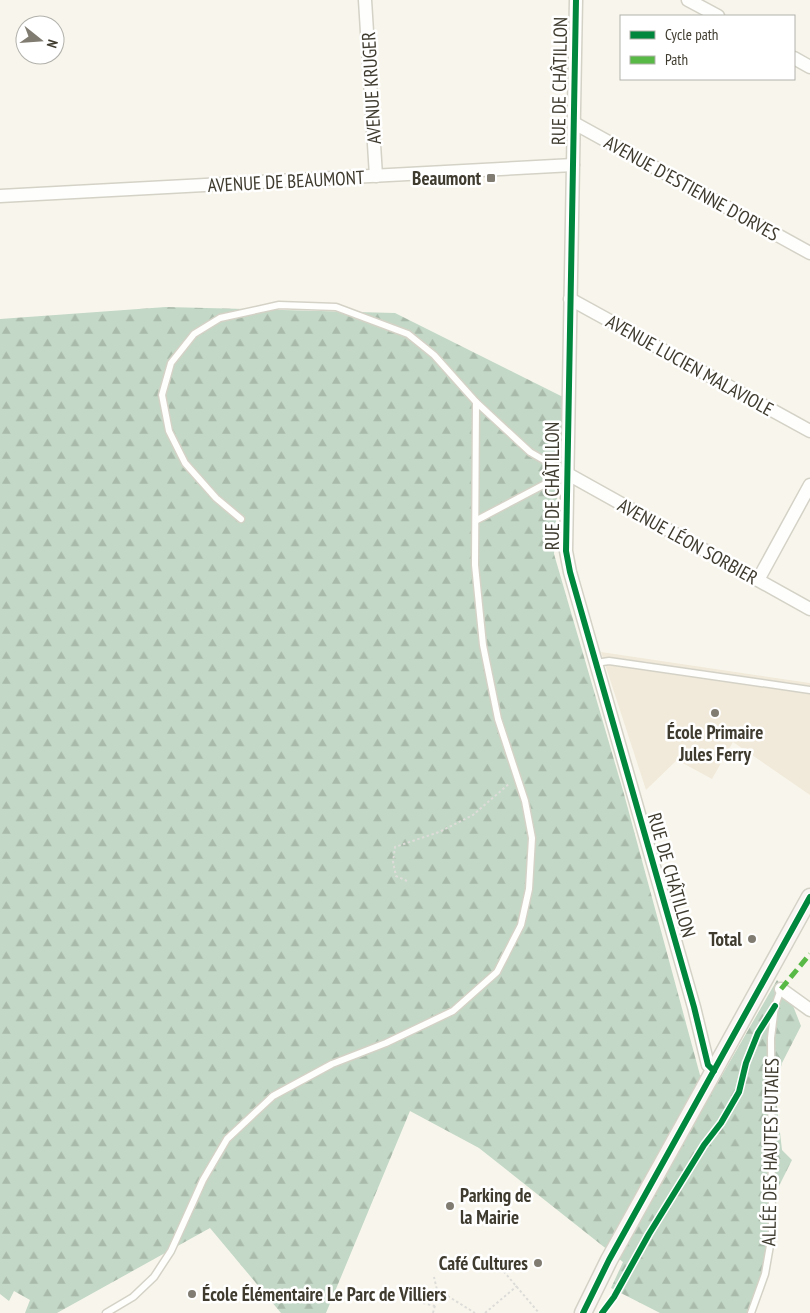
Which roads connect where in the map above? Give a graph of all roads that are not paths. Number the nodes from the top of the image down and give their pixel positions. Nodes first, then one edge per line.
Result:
1 (365, 0) edge
2 (576, 0) edge
3 (688, 0) edge
4 (716, 15) edge
5 (795, 59) edge
6 (810, 67) edge
7 (574, 123) junction
8 (573, 165) junction
9 (376, 176) junction
10 (0, 196) edge
11 (810, 253) edge
12 (570, 299) junction
13 (476, 402) junction
14 (810, 432) edge
15 (566, 473) junction
16 (810, 485) edge
17 (241, 520) dead end
18 (477, 520) junction
19 (758, 580) junction
20 (810, 609) edge
21 (596, 663) junction
22 (810, 690) edge
23 (810, 897) edge
24 (781, 989) joint
25 (810, 1010) edge
26 (714, 1071) junction
27 (106, 1313) edge
28 (583, 1313) edge
29 (751, 1313) edge

1 - 9 street, AVENUE KRUGER
2 - 7 street, RUE DE CHÂTILLON
3 - 4 street
5 - 6 street
7 - 8 street, RUE DE CHÂTILLON
7 - 11 street, AVENUE D'ESTIENNE D'ORVES
8 - 9 street, AVENUE DE BEAUMONT
8 - 12 street, RUE DE CHÂTILLON
9 - 10 street, AVENUE DE BEAUMONT
12 - 14 street, AVENUE LUCIEN MALAVIOLE
12 - 15 street, RUE DE CHÂTILLON
13 - 15 lane
13 - 17 lane
13 - 18 lane
15 - 18 lane
15 - 19 street, AVENUE LÉON SORBIER
15 - 21 street, RUE DE CHÂTILLON
16 - 19 street
18 - 27 lane
19 - 20 street, AVENUE LÉON SORBIER
21 - 22 lane
21 - 26 street, RUE DE CHÂTILLON
23 - 26 main road
24 - 25 street
24 - 29 lane, ALLÉE DES HAUTES FUTAIES
26 - 28 main road

